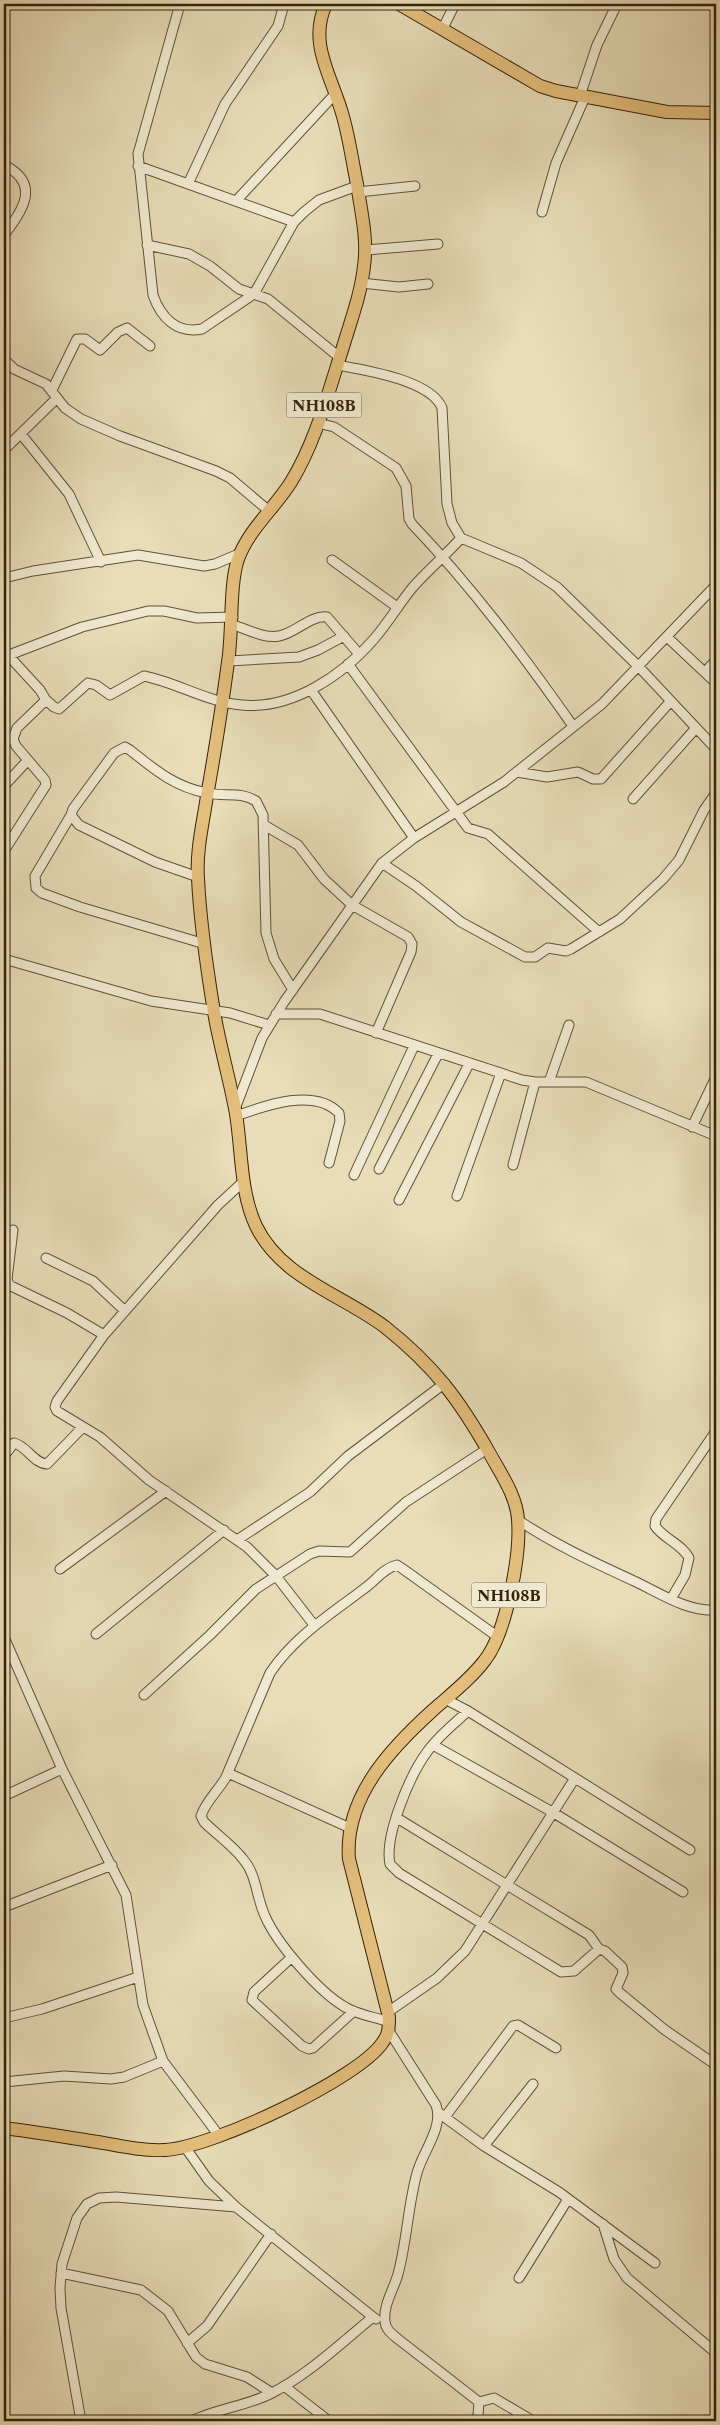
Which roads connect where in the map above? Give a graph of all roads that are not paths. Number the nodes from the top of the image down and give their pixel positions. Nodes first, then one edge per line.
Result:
1 (180, 4) edge
2 (284, 4) edge
3 (326, 4) edge
4 (398, 4) edge
5 (455, 4) edge
6 (617, 4) edge
7 (632, 4) edge
8 (643, 4) edge
9 (443, 28) junction
10 (336, 94) junction
11 (582, 96) junction
12 (716, 113) edge
13 (4, 165) edge
14 (138, 166) junction
15 (188, 184) junction
16 (415, 186) dead end
17 (357, 189) junction
18 (236, 201) junction
19 (542, 212) dead end
20 (294, 222) junction
21 (4, 235) edge
22 (147, 244) junction
23 (438, 244) dead end
24 (366, 250) junction
25 (361, 283) junction
26 (428, 284) dead end
27 (254, 294) junction
28 (150, 346) dead end
29 (4, 359) edge
30 (338, 361) junction
31 (55, 394) junction
32 (318, 423) junction
33 (21, 434) junction
34 (4, 450) edge
35 (269, 511) junction
36 (461, 538) junction
37 (241, 553) junction
38 (444, 558) junction
39 (332, 560) dead end
40 (102, 562) junction
41 (4, 578) edge
42 (716, 585) edge
43 (398, 607) junction
44 (233, 621) junction
45 (344, 636) junction
46 (666, 637) junction
47 (359, 654) junction
48 (6, 656) edge
49 (716, 660) edge
50 (228, 661) junction
51 (348, 664) junction
52 (639, 667) junction
53 (705, 672) junction
54 (716, 683) edge
55 (312, 690) junction
56 (46, 700) junction
57 (670, 702) junction
58 (221, 703) junction
59 (573, 726) junction
60 (696, 728) junction
61 (14, 733) junction
62 (4, 738) edge
63 (716, 749) edge
64 (28, 760) junction
65 (517, 772) junction
66 (4, 786) edge
67 (208, 793) junction
68 (716, 793) edge
69 (633, 799) dead end
70 (456, 813) junction
71 (71, 815) junction
72 (264, 825) junction
73 (414, 838) junction
74 (4, 851) edge
75 (382, 863) junction
76 (198, 877) junction
77 (352, 906) junction
78 (599, 932) junction
79 (205, 944) junction
80 (4, 959) edge
81 (293, 990) junction
82 (214, 1012) junction
83 (276, 1014) junction
84 (269, 1025) junction
85 (569, 1025) dead end
86 (376, 1033) junction
87 (414, 1046) junction
88 (438, 1054) junction
89 (469, 1064) junction
90 (501, 1074) junction
91 (716, 1077) edge
92 (535, 1082) junction
93 (549, 1082) junction
94 (235, 1113) junction
95 (692, 1127) junction
96 (716, 1136) edge
97 (329, 1163) dead end
98 (513, 1165) dead end
99 (378, 1169) dead end
100 (354, 1175) dead end
101 (244, 1181) junction
102 (457, 1196) dead end
103 (399, 1200) dead end
104 (13, 1230) dead end
105 (46, 1258) dead end
106 (125, 1311) junction
107 (104, 1336) junction
108 (445, 1383) junction
109 (83, 1427) junction
110 (716, 1430) edge
111 (487, 1449) junction
112 (4, 1456) edge
113 (166, 1491) junction
114 (518, 1520) junction
115 (224, 1530) junction
116 (238, 1540) junction
117 (60, 1569) dead end
118 (276, 1576) junction
119 (670, 1599) junction
120 (716, 1610) edge
121 (314, 1625) junction
122 (96, 1634) dead end
123 (4, 1637) edge
124 (498, 1637) junction
125 (144, 1694) dead end
126 (446, 1699) junction
127 (468, 1710) junction
128 (433, 1745) junction
129 (62, 1770) junction
130 (228, 1773) junction
131 (575, 1778) junction
132 (4, 1796) edge
133 (554, 1812) junction
134 (397, 1818) junction
135 (350, 1828) junction
136 (690, 1850) dead end
137 (112, 1865) junction
138 (509, 1884) junction
139 (683, 1892) dead end
140 (4, 1907) edge
141 (484, 1924) junction
142 (599, 1949) junction
143 (292, 1957) junction
144 (138, 1977) junction
145 (354, 2011) junction
146 (4, 2018) edge
147 (389, 2022) junction
148 (556, 2048) dead end
149 (163, 2060) junction
150 (716, 2065) edge
151 (4, 2082) edge
152 (533, 2084) dead end
153 (442, 2115) junction
154 (4, 2128) edge
155 (220, 2137) junction
156 (484, 2146) junction
157 (185, 2147) junction
158 (568, 2199) junction
159 (236, 2207) junction
160 (602, 2223) junction
161 (271, 2234) junction
162 (655, 2263) dead end
163 (61, 2273) junction
164 (519, 2278) dead end
165 (373, 2317) junction
166 (385, 2324) junction
167 (187, 2343) junction
168 (716, 2353) edge
169 (284, 2386) junction
170 (272, 2393) junction
171 (479, 2402) junction
172 (82, 2421) edge
173 (192, 2421) edge
174 (329, 2421) edge
175 (473, 2421) edge
176 (533, 2421) edge

1 - 14 street
2 - 15 street
3 - 10 highway, NH108B
4 - 9 highway
5 - 9 street
6 - 11 street
7 - 8 street
9 - 11 highway
10 - 17 highway, NH108B
10 - 18 street
11 - 12 highway
11 - 19 street
13 - 21 street
14 - 15 street
14 - 22 street
15 - 18 street
16 - 17 street
17 - 20 street
17 - 24 highway, NH108B
18 - 20 street
20 - 27 street
22 - 27 street
22 - 27 street
23 - 24 street
24 - 25 highway, NH108B
25 - 26 street
25 - 30 highway, NH108B
27 - 30 street
28 - 31 street
29 - 31 street
30 - 32 highway, NH108B
30 - 36 street
31 - 33 street
31 - 35 street
32 - 35 highway, NH108B
32 - 38 street
33 - 34 street
33 - 40 street
35 - 37 highway, NH108B
36 - 38 street
36 - 52 street
37 - 40 street
37 - 44 highway, NH108B
38 - 43 street
38 - 59 street
39 - 43 street
40 - 41 street
42 - 46 street
43 - 47 street
44 - 45 street
44 - 48 street
44 - 50 highway, NH108B
45 - 47 street
45 - 50 street
46 - 52 street
46 - 53 street
47 - 51 street
48 - 56 street
49 - 53 street
50 - 58 highway, NH108B
51 - 55 street
51 - 70 street
52 - 57 street
52 - 59 street
53 - 54 street
55 - 58 street
55 - 73 street
56 - 58 street
56 - 61 street
57 - 60 street
57 - 65 street
58 - 67 highway, NH108B
59 - 65 street
60 - 63 street
60 - 69 street
61 - 62 street
61 - 64 street
64 - 66 street
64 - 74 street
65 - 70 street
67 - 71 street
67 - 72 street
67 - 76 highway, NH108B
68 - 78 street
70 - 73 street
70 - 78 street
71 - 76 street
71 - 79 street
72 - 77 street
72 - 81 street
73 - 75 street
75 - 77 street
75 - 78 street
76 - 79 highway, NH108B
77 - 81 street
77 - 86 street
79 - 82 highway, NH108B
80 - 82 street
81 - 83 street
82 - 84 street
82 - 94 highway, NH108B
83 - 84 street
83 - 86 street
84 - 94 street
85 - 93 street
86 - 87 street
87 - 88 street
87 - 100 street
88 - 89 street
88 - 99 street
89 - 90 street
89 - 103 street
90 - 92 street
90 - 102 street
91 - 95 street
92 - 93 street
92 - 98 street
93 - 95 street
94 - 97 street
94 - 101 highway, NH108B
95 - 96 street
101 - 106 street
101 - 108 highway, NH108B
104 - 107 street
105 - 106 street
106 - 107 street
107 - 109 street
108 - 111 highway, NH108B
108 - 116 street
109 - 112 street
109 - 113 street
110 - 119 street
111 - 114 highway, NH108B
111 - 118 street
113 - 115 street
113 - 117 street
114 - 119 street
114 - 124 highway, NH108B
115 - 116 street
115 - 122 street
116 - 118 street
118 - 121 street
118 - 125 street
119 - 120 street
121 - 124 street
121 - 130 street
123 - 129 street
124 - 126 highway, NH108B
126 - 127 street
126 - 135 highway, NH108B
127 - 128 street
127 - 131 street
128 - 133 street
128 - 134 street
129 - 132 street
129 - 137 street
130 - 135 street
130 - 143 street
131 - 133 street
131 - 136 street
133 - 138 street
133 - 139 street
134 - 138 street
134 - 141 street
135 - 147 highway, NH108B
137 - 140 street
137 - 144 street
138 - 141 street
138 - 142 street
141 - 142 street
141 - 147 street
142 - 150 street
143 - 145 street
143 - 145 street
144 - 146 street
144 - 149 street
145 - 147 street
147 - 153 street
147 - 155 highway
148 - 153 street
149 - 151 street
149 - 155 street
152 - 156 street
153 - 156 street
153 - 166 street
154 - 157 highway
155 - 157 highway
156 - 158 street
157 - 159 street
158 - 160 street
158 - 164 street
159 - 161 street
159 - 163 street
160 - 162 street
160 - 168 street
161 - 165 street
161 - 167 street
163 - 167 street
163 - 172 street
165 - 166 street
165 - 169 street
166 - 171 street
167 - 170 street
169 - 170 street
169 - 174 street
170 - 173 street
171 - 175 street
171 - 176 street

